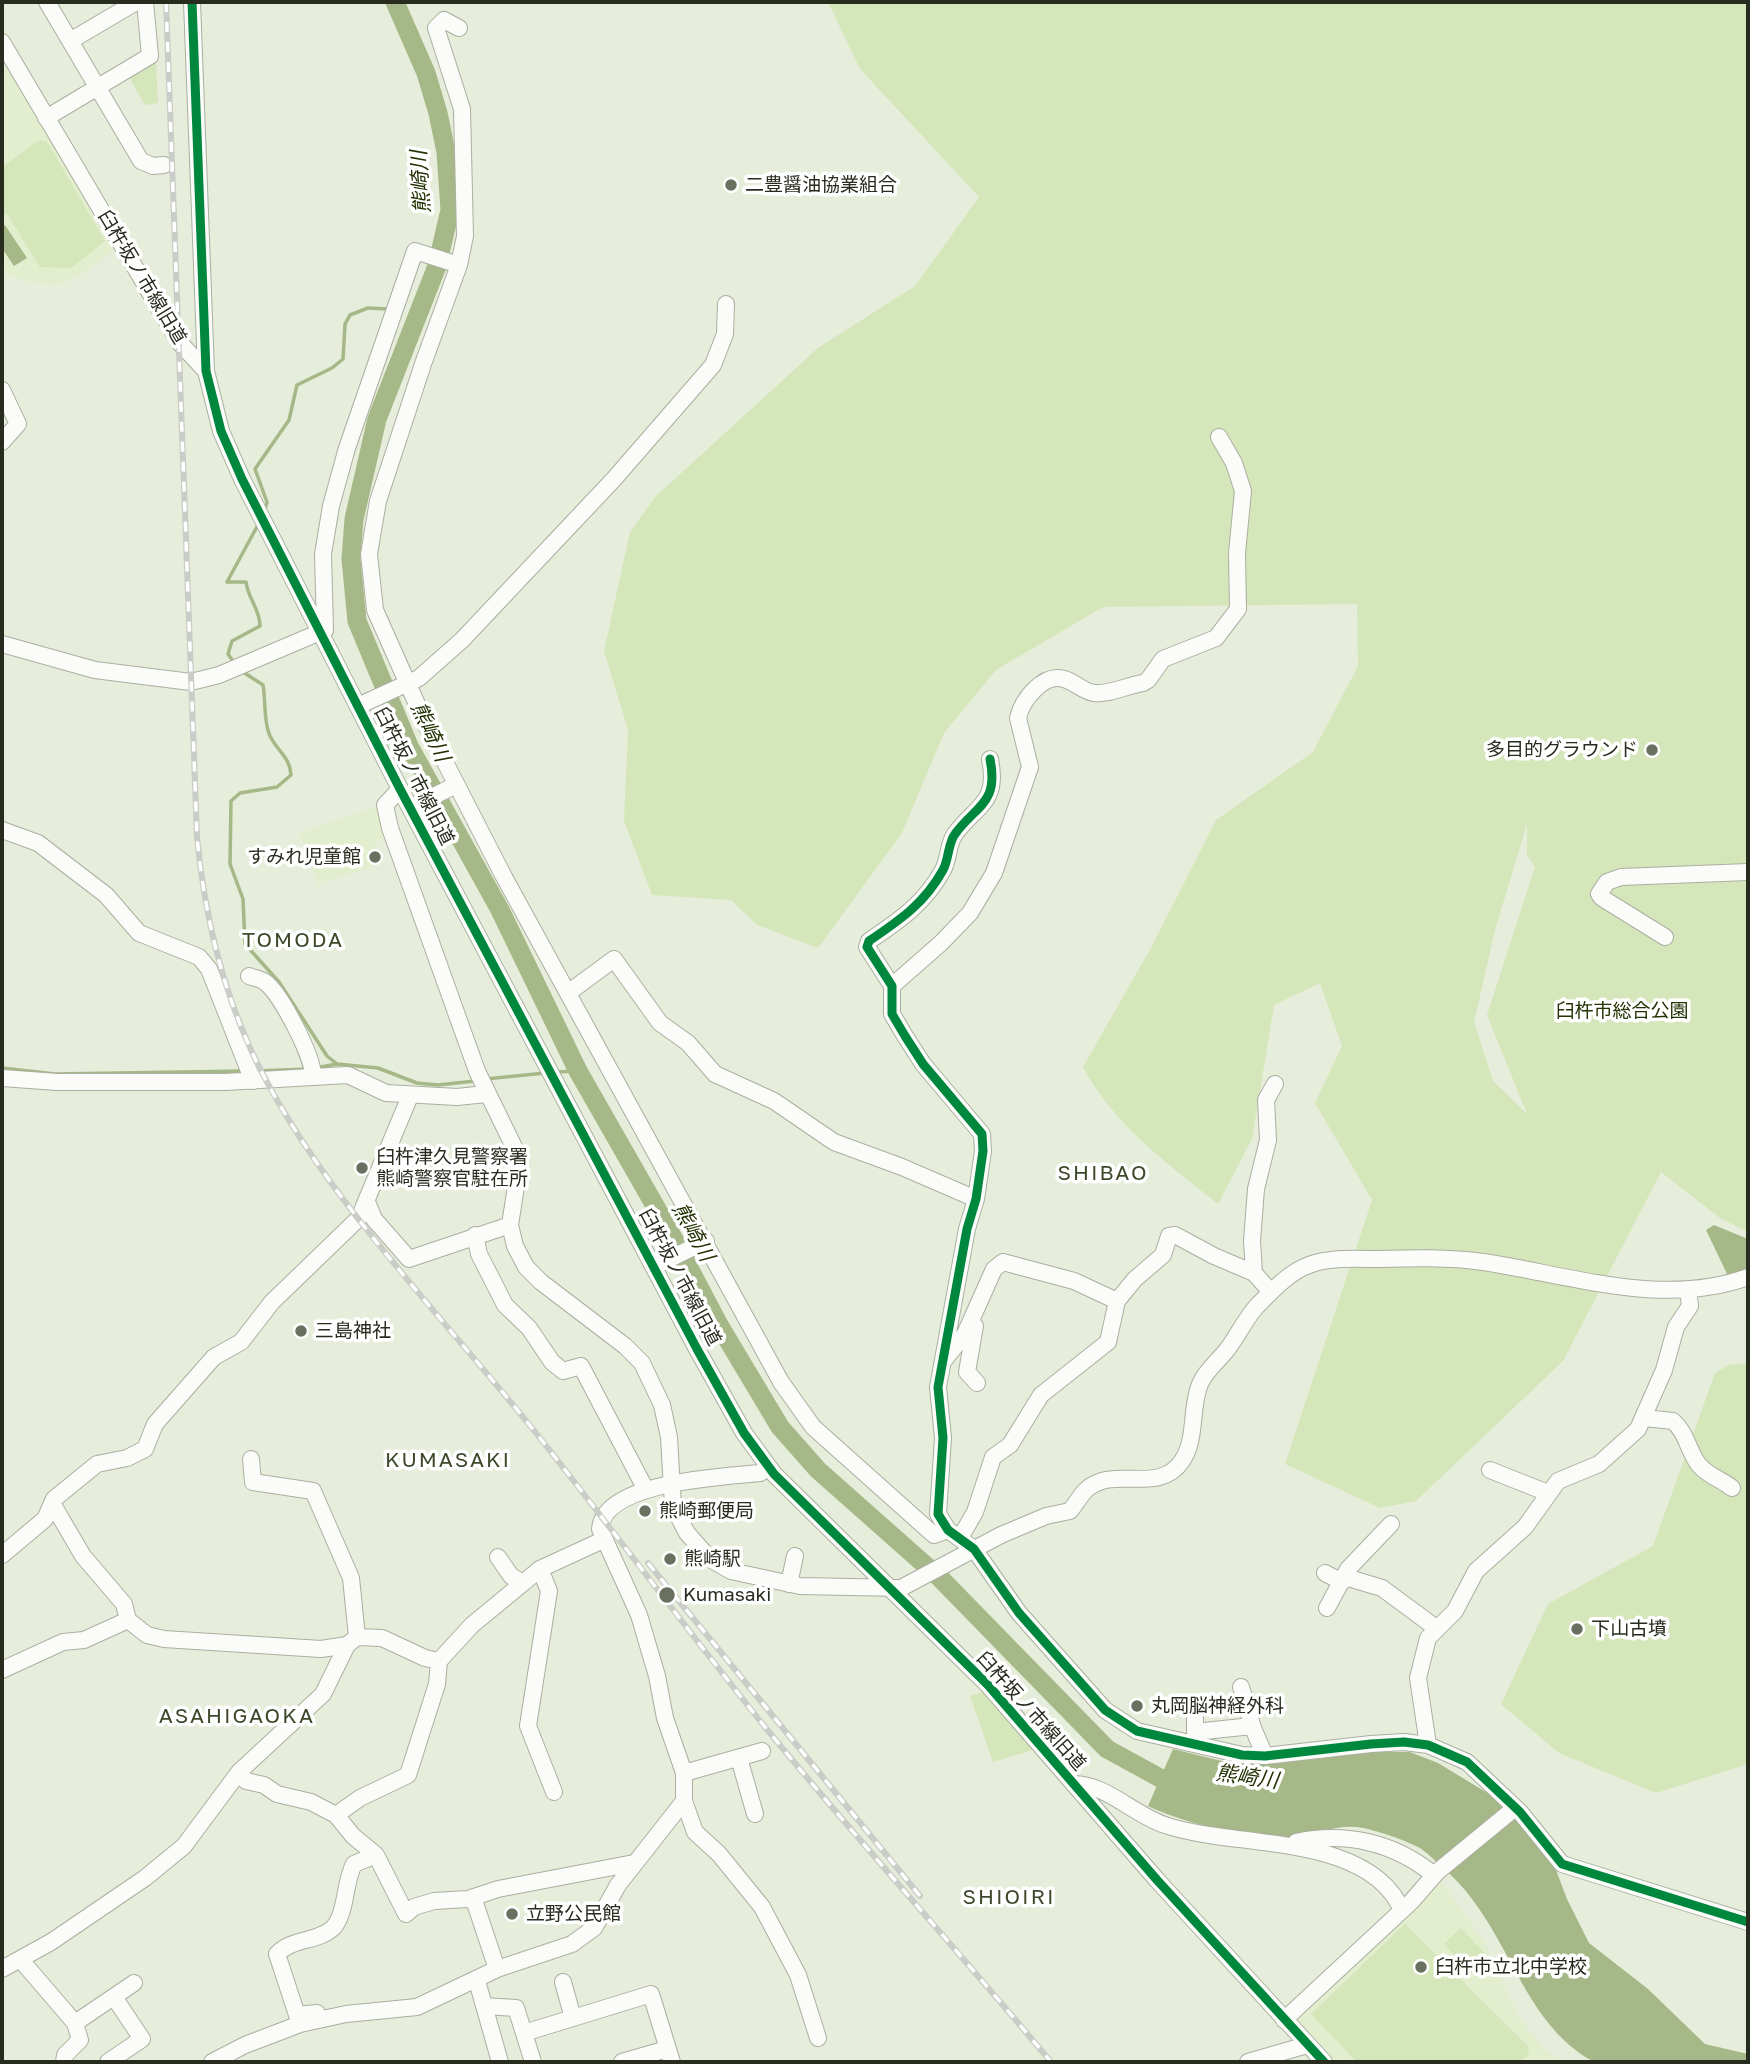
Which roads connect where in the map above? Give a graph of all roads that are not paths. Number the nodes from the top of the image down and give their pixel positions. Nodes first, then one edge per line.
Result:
1 (47, 2) edge
2 (135, 2) edge
3 (145, 2) edge
4 (192, 2) edge
5 (459, 28) dead end
6 (70, 41) junction
7 (2, 42) edge
8 (98, 88) junction
9 (46, 118) junction
10 (163, 165) dead end
11 (458, 265) junction
12 (726, 304) dead end
13 (206, 371) junction
14 (2, 390) edge
15 (1219, 436) dead end
16 (2, 442) edge
17 (321, 633) junction
18 (2, 644) edge
19 (408, 683) junction
20 (363, 704) junction
21 (990, 759) dead end
22 (455, 786) junction
23 (400, 789) junction
24 (415, 806) junction
25 (2, 830) edge
26 (1748, 872) edge
27 (1665, 937) dead end
28 (249, 976) dead end
29 (891, 986) junction
30 (568, 993) junction
31 (313, 1071) junction
32 (251, 1075) junction
33 (2, 1078) edge
34 (1275, 1084) dead end
35 (485, 1091) junction
36 (410, 1096) junction
37 (976, 1199) junction
38 (368, 1202) junction
39 (510, 1225) junction
40 (475, 1235) junction
41 (705, 1242) junction
42 (658, 1265) junction
43 (1254, 1273) junction
44 (1748, 1277) edge
45 (1688, 1290) junction
46 (1271, 1292) junction
47 (1117, 1301) junction
48 (975, 1313) junction
49 (944, 1359) junction
50 (977, 1383) dead end
51 (1644, 1418) junction
52 (251, 1459) dead end
53 (768, 1467) junction
54 (1490, 1470) dead end
55 (671, 1482) junction
56 (1732, 1488) dead end
57 (646, 1490) junction
58 (1548, 1493) junction
59 (52, 1503) junction
60 (1391, 1524) dead end
61 (954, 1534) junction
62 (603, 1540) junction
63 (968, 1553) junction
64 (2, 1555) edge
65 (795, 1556) dead end
66 (498, 1557) dead end
67 (540, 1569) junction
68 (1325, 1573) dead end
69 (1344, 1579) junction
70 (790, 1581) junction
71 (523, 1583) junction
72 (895, 1588) junction
73 (1327, 1608) dead end
74 (128, 1620) junction
75 (1436, 1628) junction
76 (352, 1641) junction
77 (439, 1661) junction
78 (2, 1670) edge
79 (1241, 1687) dead end
80 (1195, 1708) dead end
81 (1252, 1726) junction
82 (1428, 1745) junction
83 (762, 1751) dead end
84 (1265, 1756) junction
85 (739, 1758) junction
86 (239, 1772) junction
87 (684, 1773) junction
88 (1074, 1784) junction
89 (554, 1792) dead end
90 (684, 1801) junction
91 (1512, 1809) junction
92 (755, 1814) dead end
93 (336, 1815) junction
94 (1287, 1845) junction
95 (376, 1855) junction
96 (634, 1863) junction
97 (1435, 1874) junction
98 (473, 1897) junction
99 (1402, 1910) junction
100 (1748, 1922) edge
101 (20, 1959) junction
102 (2, 1969) edge
103 (497, 1969) junction
104 (477, 1981) junction
105 (563, 1982) dead end
106 (134, 1983) dead end
107 (114, 1997) junction
108 (484, 2006) junction
109 (346, 2014) junction
110 (573, 2018) junction
111 (1284, 2020) junction
112 (75, 2023) junction
113 (524, 2033) junction
114 (818, 2038) dead end
115 (1307, 2045) junction
116 (670, 2055) edge
117 (64, 2062) edge
118 (107, 2062) edge
119 (212, 2062) edge
120 (500, 2062) edge
121 (533, 2062) edge
122 (622, 2062) edge
123 (1253, 2062) edge
124 (1324, 2062) edge

1 - 6 street
2 - 6 street
3 - 8 street
4 - 13 street
5 - 11 street
6 - 8 street
7 - 9 street, 臼杵坂ノ市線旧道
8 - 9 street
8 - 10 street
9 - 13 street, 臼杵坂ノ市線旧道
11 - 17 street
11 - 19 street
12 - 19 street
13 - 17 street, 臼杵坂ノ市線旧道
14 - 16 street
15 - 29 street
17 - 18 street
17 - 20 street, 臼杵坂ノ市線旧道
19 - 20 street
19 - 22 street
20 - 23 street, 臼杵坂ノ市線旧道
21 - 29 street
22 - 24 street
22 - 30 street
23 - 24 street, 臼杵坂ノ市線旧道
23 - 35 street
24 - 42 street, 臼杵坂ノ市線旧道
25 - 32 street
26 - 27 street
28 - 31 street
29 - 37 street
30 - 37 street
30 - 41 street
31 - 32 street
31 - 36 street
32 - 33 street
34 - 43 street
35 - 36 street
35 - 39 street
36 - 38 street
37 - 49 street
38 - 40 street
38 - 59 street
39 - 40 street
39 - 55 street
40 - 57 street
41 - 42 street
41 - 61 street
42 - 53 street, 臼杵坂ノ市線旧道
43 - 46 street
43 - 47 street
44 - 45 street
45 - 46 street
45 - 51 street
46 - 63 street
47 - 48 street
47 - 61 street
48 - 49 street
48 - 50 street
49 - 61 street
51 - 56 street
51 - 58 street
52 - 76 street
53 - 55 street
53 - 72 street, 臼杵坂ノ市線旧道
54 - 58 street
55 - 57 street
55 - 70 street
57 - 62 street
58 - 75 street
59 - 64 street
59 - 74 street
60 - 69 street
61 - 63 street
62 - 67 street
62 - 87 street
63 - 72 street
63 - 84 street
65 - 70 street
66 - 71 street
67 - 71 street
67 - 89 street
68 - 69 street
69 - 73 street
69 - 75 street
70 - 72 street
71 - 77 street
72 - 88 street, 臼杵坂ノ市線旧道
74 - 76 street
74 - 78 street
75 - 82 street
76 - 77 street
76 - 86 street
77 - 93 street
79 - 81 street
80 - 81 street
81 - 84 street
82 - 84 street
82 - 91 street
83 - 85 street
85 - 87 street
85 - 92 street
86 - 93 street
86 - 101 street
87 - 90 street
88 - 94 street
88 - 111 street, 臼杵坂ノ市線旧道
90 - 96 street
90 - 114 street
91 - 97 street
91 - 100 street
93 - 95 street
94 - 97 street
94 - 99 street
95 - 98 street
95 - 109 street
96 - 98 street
96 - 103 street
97 - 99 street
98 - 103 street
99 - 111 street
101 - 102 street
101 - 112 street
103 - 104 street
104 - 108 street
104 - 109 street
105 - 110 street
106 - 107 street
107 - 112 street
107 - 118 street
108 - 113 street
108 - 120 street
109 - 119 street
110 - 113 street
110 - 116 street
111 - 115 street, 臼杵坂ノ市線旧道
112 - 117 street
113 - 121 street
115 - 123 street
115 - 124 street, 臼杵坂ノ市線旧道
116 - 122 street

